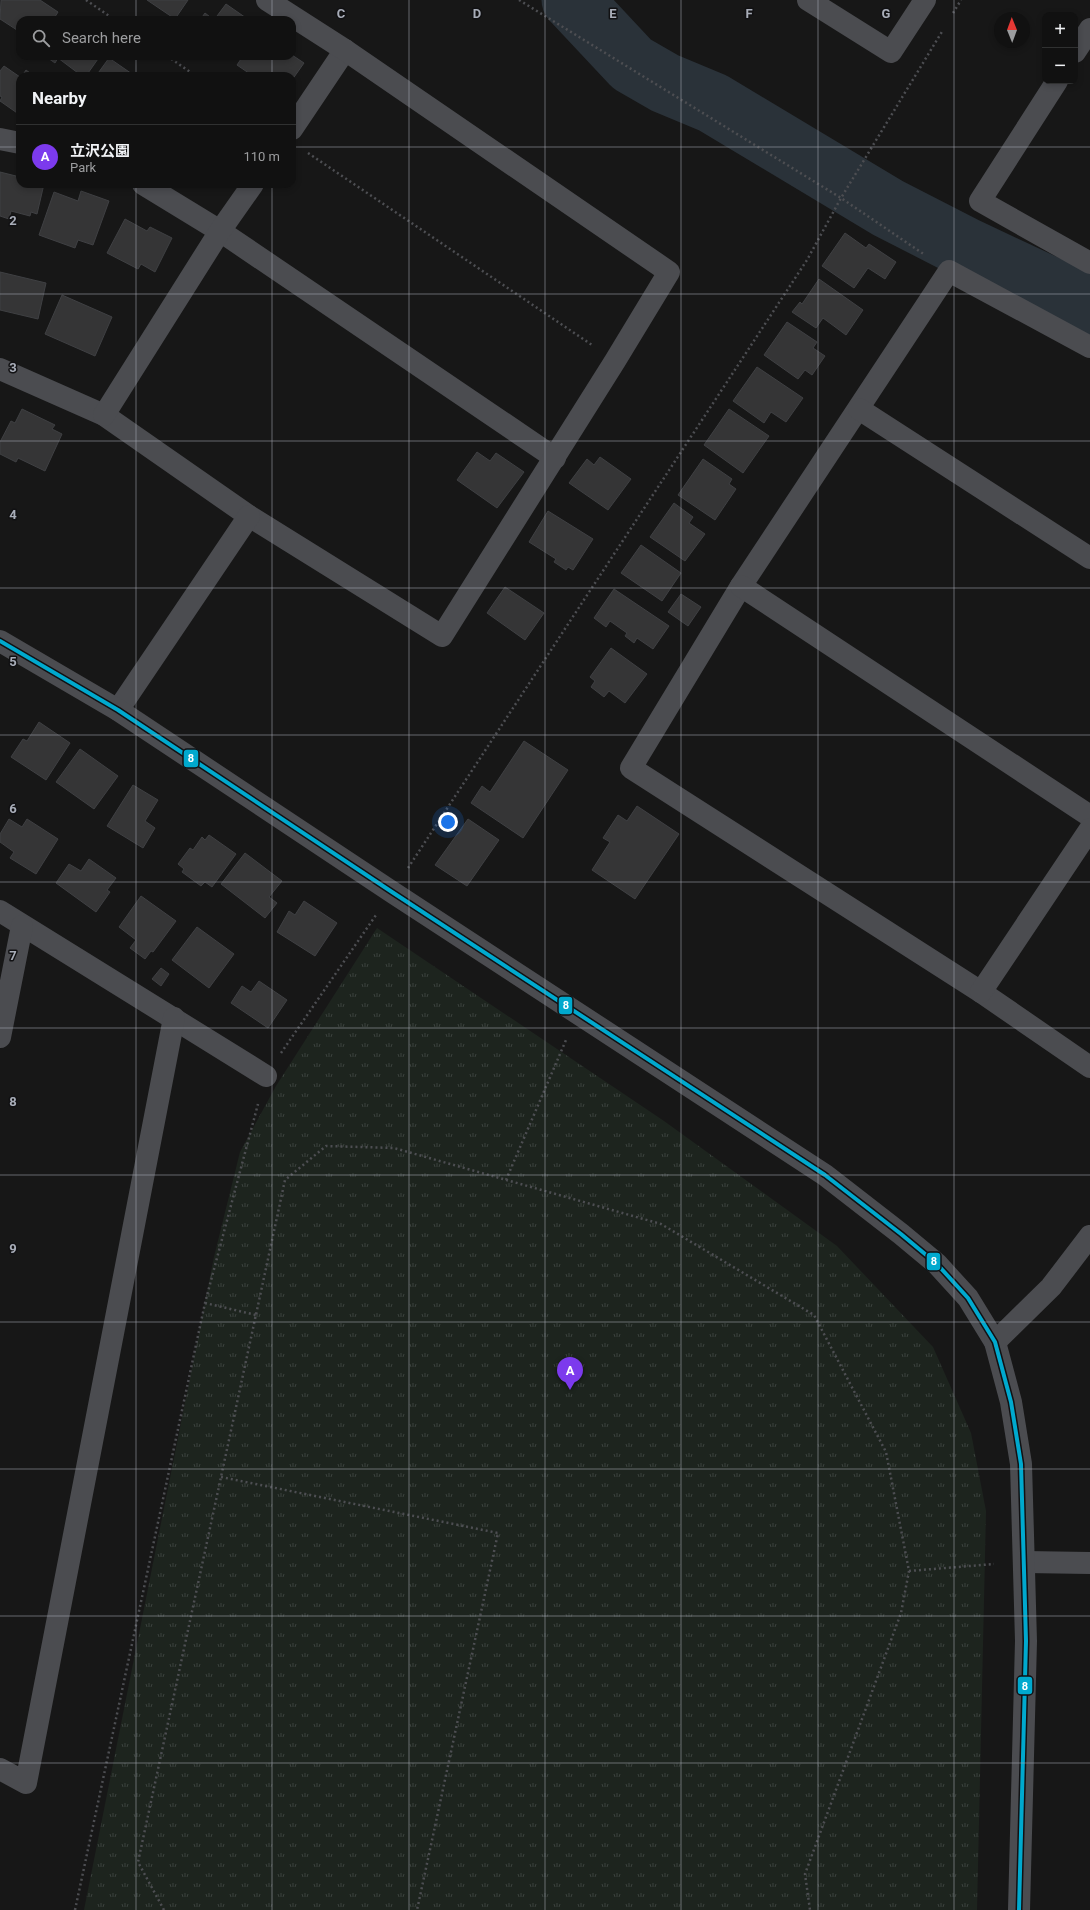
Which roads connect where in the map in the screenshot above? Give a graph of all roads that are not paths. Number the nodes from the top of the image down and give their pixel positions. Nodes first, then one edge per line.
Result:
1 (267, 0) edge
2 (808, 0) edge
3 (926, 0) edge
4 (292, 16) edge
5 (296, 19) edge
6 (1090, 29) edge
7 (1078, 48) edge
8 (345, 50) junction
9 (1054, 84) edge
10 (296, 123) edge
11 (0, 140) edge
12 (16, 142) edge
13 (150, 188) edge
14 (250, 188) edge
15 (220, 231) junction
16 (1090, 262) edge
17 (1090, 347) edge
18 (0, 369) edge
19 (859, 409) junction
20 (104, 415) junction
21 (555, 458) junction
22 (249, 516) junction
23 (1090, 558) edge
24 (741, 586) junction
25 (0, 641) edge
26 (118, 710) junction
27 (1090, 816) edge
28 (1090, 829) edge
29 (0, 911) edge
30 (22, 926) junction
31 (981, 992) junction
32 (174, 1018) junction
33 (0, 1037) edge
34 (1090, 1067) edge
35 (266, 1076) dead end
36 (1090, 1236) edge
37 (995, 1342) junction
38 (1025, 1562) junction
39 (1090, 1563) edge
40 (0, 1769) edge
41 (1019, 1910) edge

1 - 4 street
2 - 3 street
5 - 8 street
6 - 7 street
8 - 10 street
8 - 21 street
9 - 16 street
11 - 12 street
13 - 15 street
14 - 15 street
15 - 20 street
15 - 21 street
17 - 19 street
18 - 20 street
19 - 23 street
19 - 24 street
20 - 22 street
21 - 22 street
22 - 26 street
24 - 27 street
24 - 31 street
25 - 26 street
26 - 37 street
28 - 31 street
29 - 30 street
30 - 32 street
30 - 33 street
31 - 34 street
32 - 35 street
32 - 40 street
36 - 37 street
37 - 38 street
38 - 39 street
38 - 41 street

